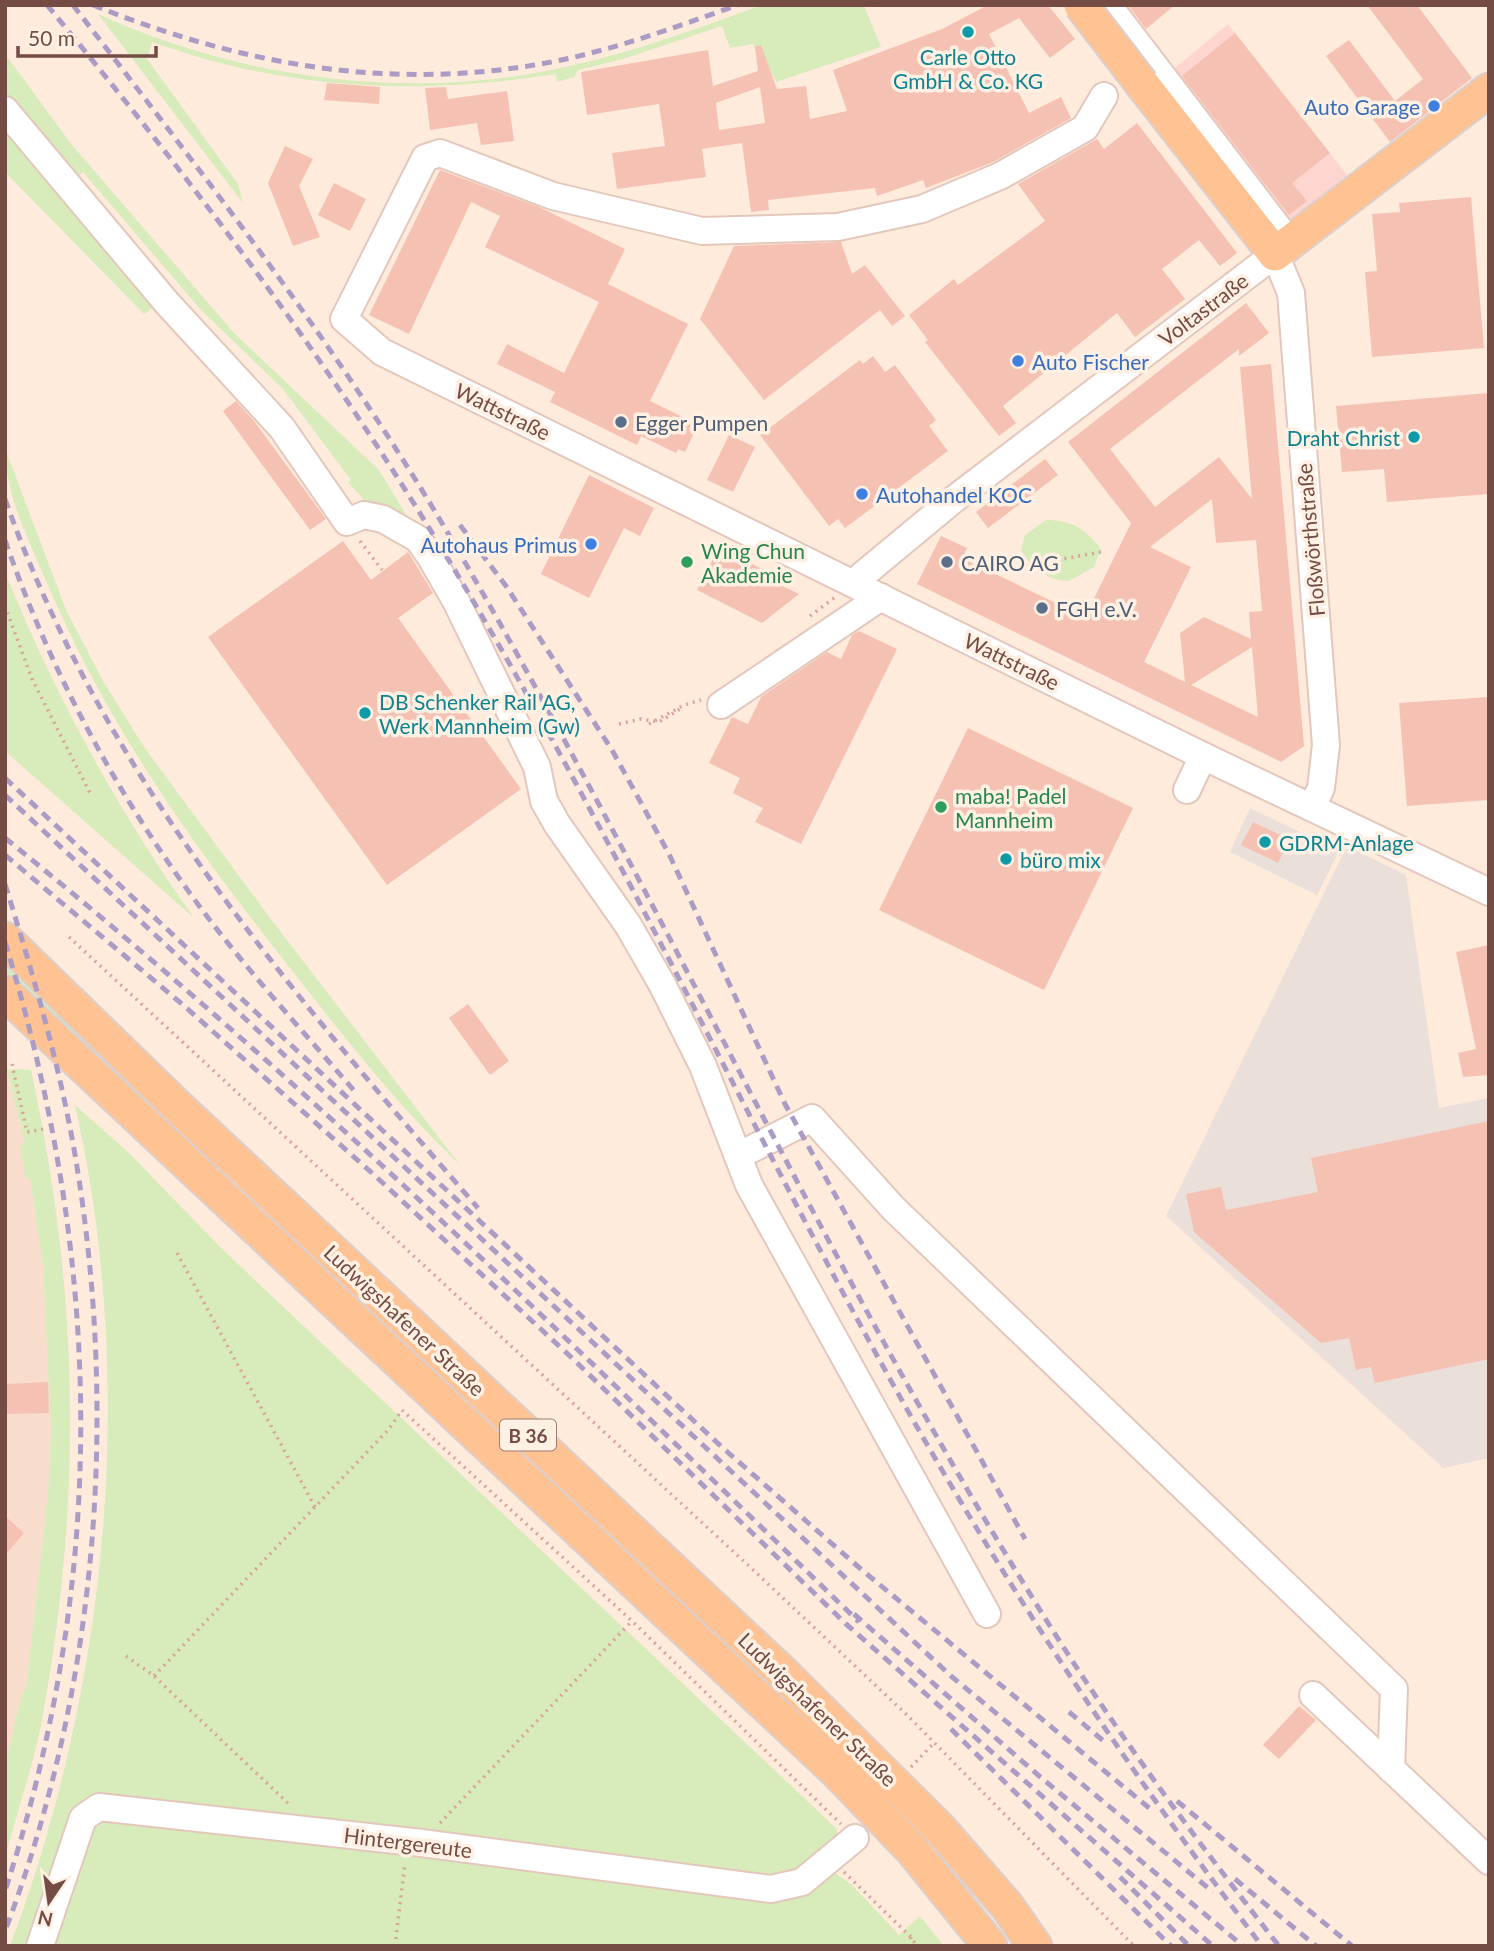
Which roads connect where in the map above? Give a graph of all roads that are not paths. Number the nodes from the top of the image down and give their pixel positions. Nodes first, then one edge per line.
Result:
1 (1081, 5) edge
2 (1108, 5) edge
3 (1147, 73) junction
4 (1489, 90) edge
5 (1104, 96) dead end
6 (5, 110) edge
7 (1282, 248) junction
8 (853, 583) junction
9 (881, 597) junction
10 (721, 705) dead end
11 (1203, 756) junction
12 (1187, 790) dead end
13 (1312, 807) junction
14 (1489, 892) edge
15 (5, 939) edge
16 (5, 993) edge
17 (738, 1156) junction
18 (987, 1614) dead end
19 (1313, 1695) dead end
20 (1391, 1769) junction
21 (855, 1838) road end
22 (1489, 1861) edge
23 (40, 1946) edge
24 (989, 1946) edge
25 (1035, 1946) edge

1 - 3 main road, Floßwörthstraße, bridge
2 - 3 street, Floßwörthstraße
3 - 7 main road, Floßwörthstraße
4 - 7 main road, Voltastraße
5 - 8 street, Wattstraße
6 - 17 street
7 - 8 street, Voltastraße
7 - 13 street, Floßwörthstraße
8 - 9 street, Wattstraße
9 - 10 street
9 - 11 street, Wattstraße
11 - 12 street
11 - 13 street, Wattstraße
13 - 14 street, Wattstraße
15 - 25 main road, Ludwigshafener Straße / B 36
16 - 24 main road, Ludwigshafener Straße / B 36
17 - 18 street
17 - 20 street
19 - 20 street
20 - 22 street
21 - 23 street, Hintergereute

